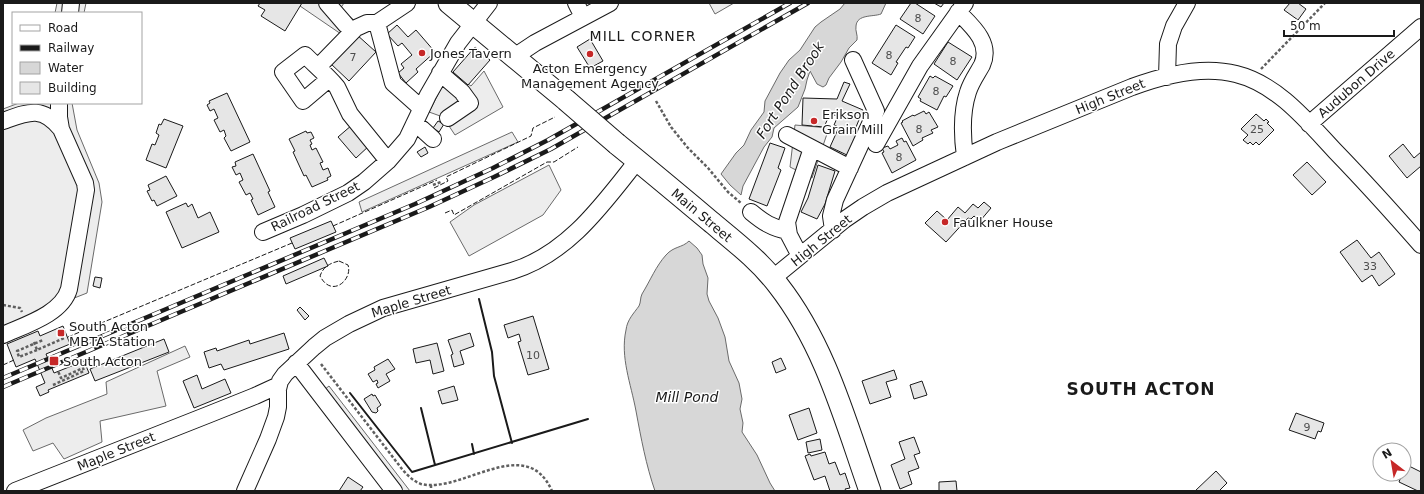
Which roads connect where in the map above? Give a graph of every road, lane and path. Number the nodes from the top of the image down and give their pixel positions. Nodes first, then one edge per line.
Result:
1 (327, 3) edge
2 (407, 3) edge
3 (449, 3) edge
4 (489, 3) edge
5 (576, 3) edge
6 (610, 3) edge
7 (1187, 3) edge
8 (1325, 3) edge
9 (962, 8) edge
10 (583, 17) junction
11 (377, 23) junction
12 (472, 23) junction
13 (346, 25) dead end
14 (1421, 27) edge
15 (514, 57) junction
16 (852, 60) dead end
17 (318, 67) junction
18 (440, 73) junction
19 (1167, 77) junction
20 (329, 79) junction
21 (1251, 80) junction
22 (656, 101) dead end
23 (38, 104) edge
24 (59, 104) edge
25 (421, 108) junction
26 (24, 114) junction
27 (448, 118) dead end
28 (3, 121) edge
29 (414, 124) junction
30 (1309, 124) junction
31 (61, 129) junction
32 (787, 135) dead end
33 (433, 139) dead end
34 (876, 144) dead end
35 (812, 148) junction
36 (965, 156) junction
37 (388, 161) junction
38 (637, 161) junction
39 (850, 168) junction
40 (441, 182) dead end
41 (433, 186) dead end
42 (751, 212) joint
43 (833, 230) junction
44 (788, 231) junction
45 (263, 232) dead end
46 (1421, 245) edge
47 (800, 256) junction
48 (773, 278) junction
49 (3, 305) edge
50 (24, 318) dead end
51 (3, 335) edge
52 (33, 339) dead end
53 (64, 339) dead end
54 (43, 340) dead end
55 (34, 343) junction
56 (37, 350) junction
57 (296, 363) junction
58 (321, 364) dead end
59 (58, 372) dead end
60 (53, 385) dead end
61 (278, 385) junction
62 (431, 485) junction
63 (15, 491) edge
64 (245, 491) edge
65 (394, 491) edge
66 (432, 491) edge
67 (552, 491) edge
68 (870, 491) edge

1 - 13 street
2 - 11 street
3 - 12 main road, Main Street
4 - 12 street, Railroad Street
5 - 10 street
6 - 10 street
7 - 19 street
8 - 21 path
9 - 34 street
9 - 36 street
10 - 15 street
11 - 17 street
11 - 25 street
12 - 15 main road, Main Street
12 - 18 street, Railroad Street
14 - 30 street, Audubon Drive
15 - 38 main road, Main Street, bridge
16 - 39 street
17 - 20 street
17 - 20 street
18 - 25 street, Railroad Street
18 - 27 street
19 - 21 street, High Street
19 - 36 street, High Street
20 - 37 street
21 - 30 street, High Street
22 - 42 path
23 - 26 street
24 - 31 street
25 - 29 street, Railroad Street
26 - 28 street
26 - 31 street
29 - 33 street
29 - 37 street, Railroad Street
30 - 46 street, High Street
31 - 51 street
32 - 35 street
35 - 39 street
35 - 44 street
36 - 43 street, High Street
37 - 45 street, Railroad Street
38 - 48 main road, Main Street
38 - 57 street, Maple Street
39 - 43 street
40 - 41 path
42 - 44 street
43 - 47 street, High Street
44 - 47 street
47 - 48 street, High Street
48 - 68 main road, Main Street
49 - 50 path
52 - 55 path
53 - 56 path
54 - 55 path
55 - 56 path
55 - 56 path
57 - 61 street, Maple Street
57 - 65 street
58 - 62 path
59 - 60 path
61 - 63 street, Maple Street
61 - 64 street
62 - 66 path
62 - 67 path

